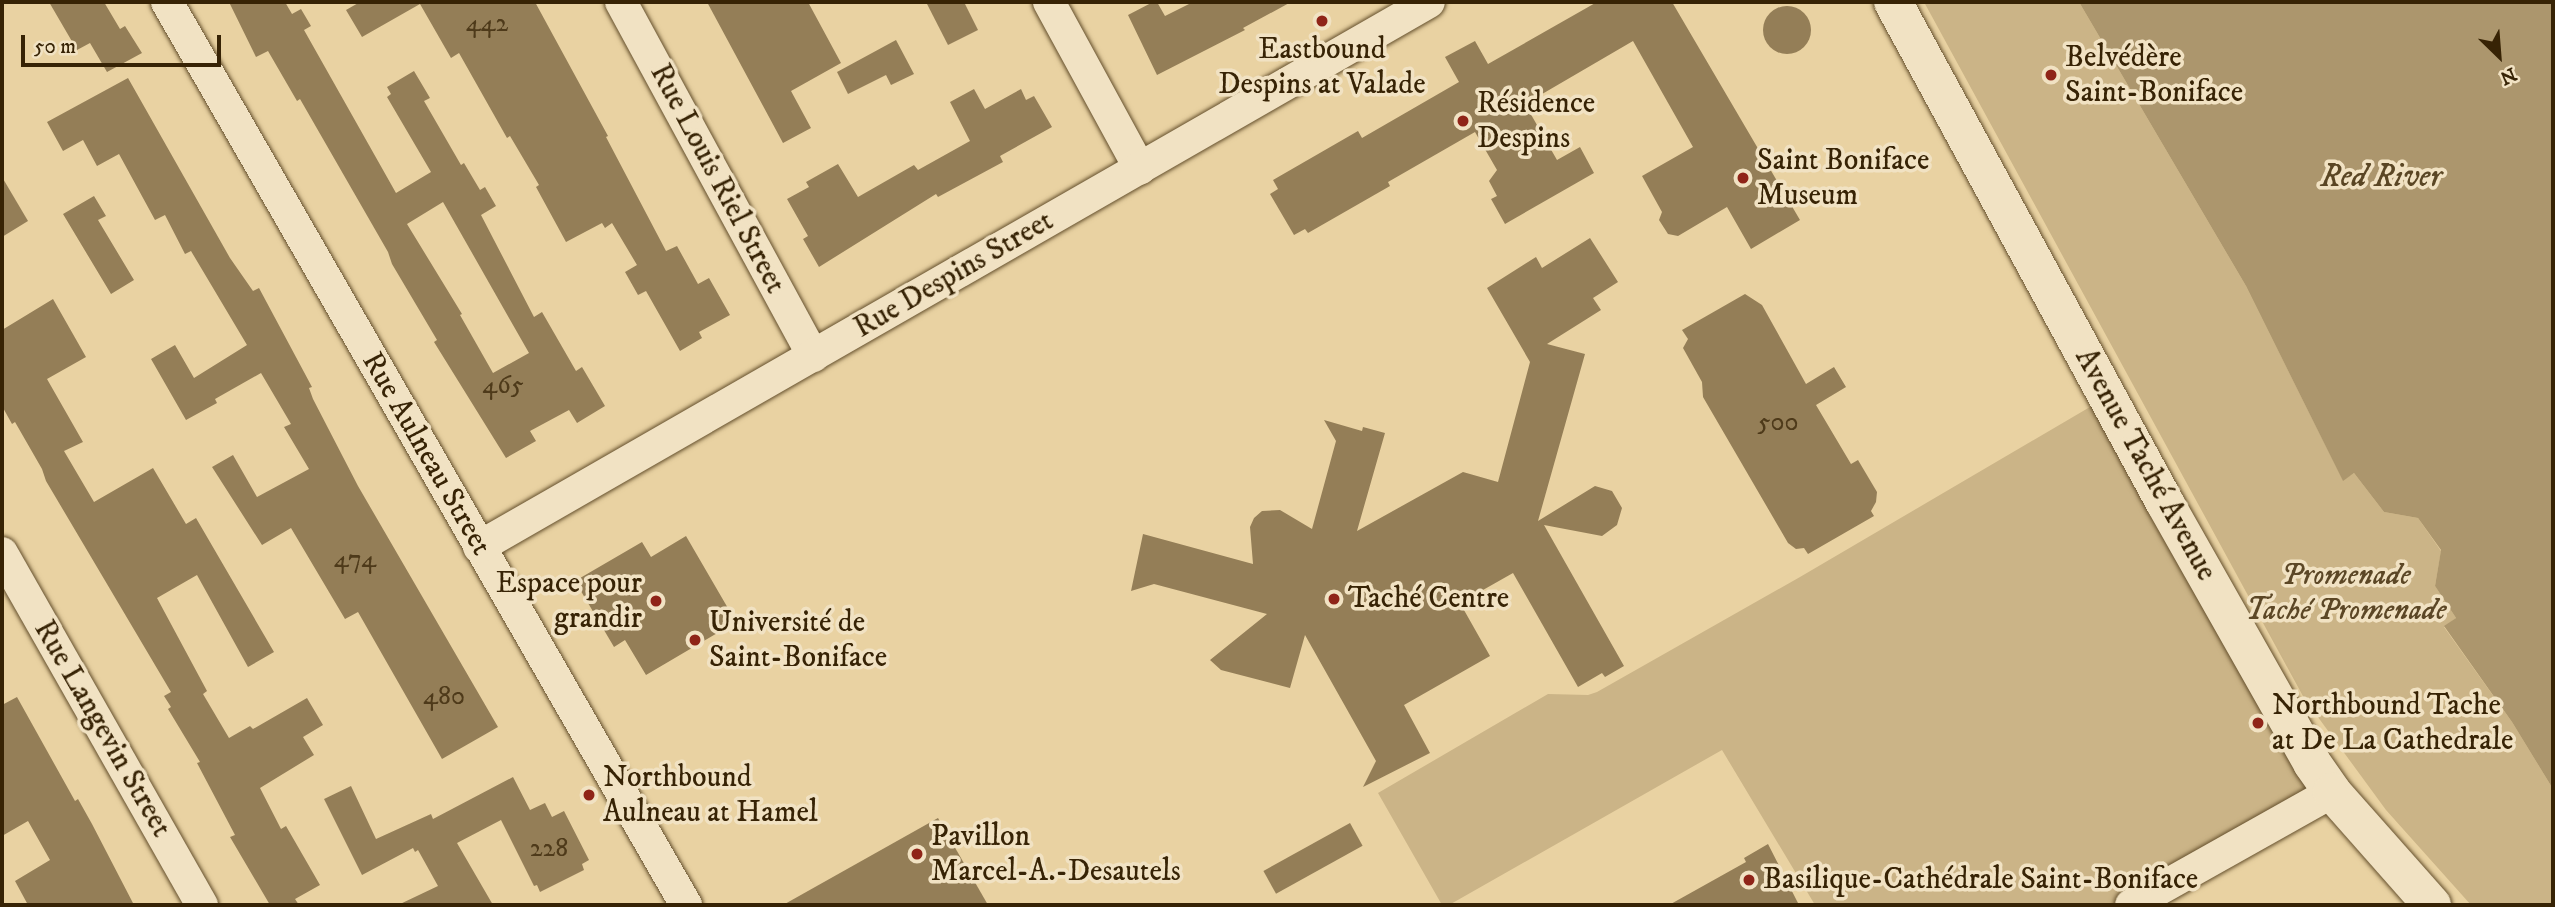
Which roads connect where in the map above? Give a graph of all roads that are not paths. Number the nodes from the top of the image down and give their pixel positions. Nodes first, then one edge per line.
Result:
1 (167, 2) edge
2 (621, 2) edge
3 (1049, 2) edge
4 (1429, 2) edge
5 (1893, 2) edge
6 (1140, 169) junction
7 (813, 356) junction
8 (479, 547) junction
9 (2, 553) edge
10 (2332, 792) junction
11 (679, 903) edge
12 (202, 905) edge
13 (2132, 905) edge
14 (2432, 905) edge

1 - 8 street, Rue Aulneau Street
2 - 7 street, Rue Louis Riel Street
3 - 6 street
4 - 6 street, Rue Despins Street
5 - 10 street, Avenue Taché Avenue
6 - 7 street, Rue Despins Street
7 - 8 street, Rue Despins Street
8 - 11 street, Rue Aulneau Street
9 - 12 street, Rue Langevin Street
10 - 13 street
10 - 14 street, Avenue Taché Avenue

